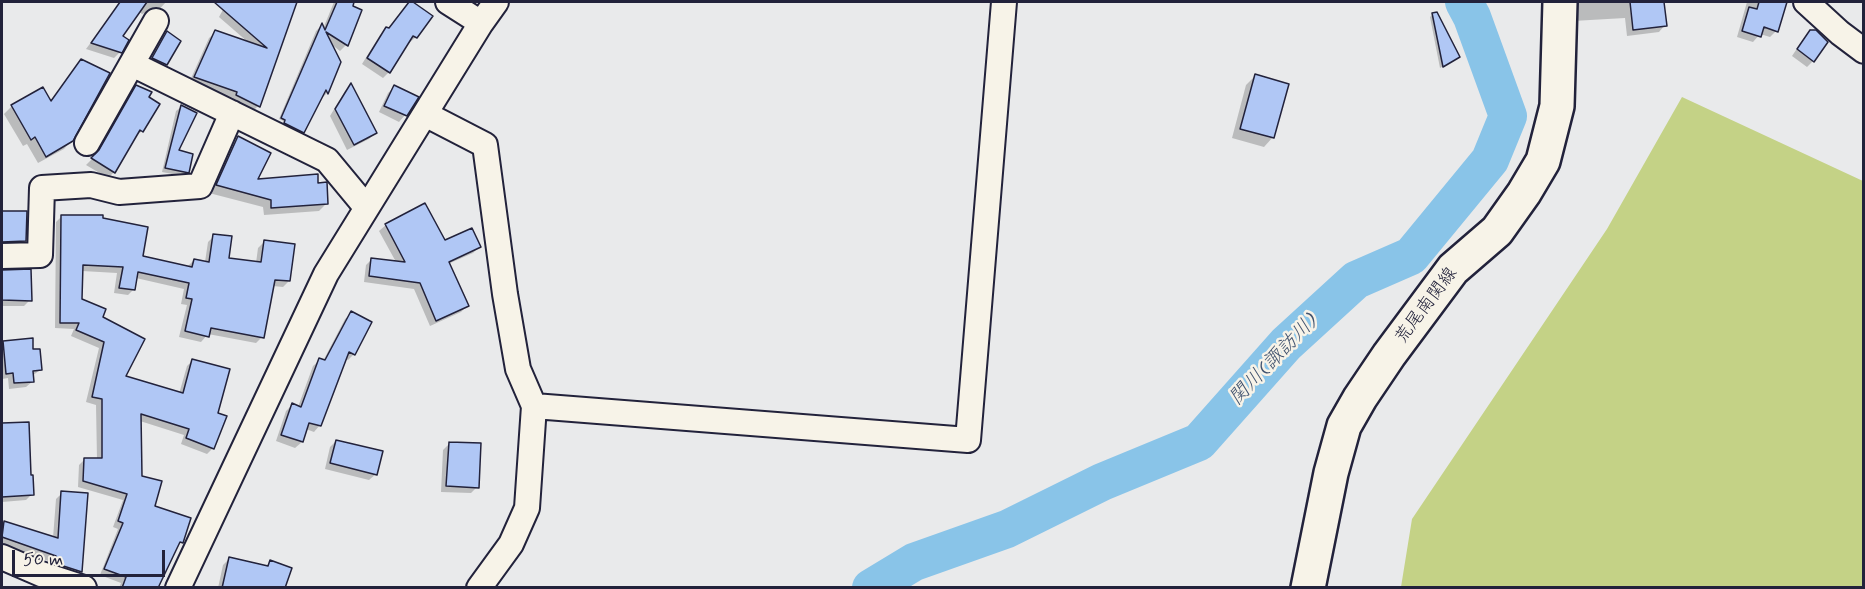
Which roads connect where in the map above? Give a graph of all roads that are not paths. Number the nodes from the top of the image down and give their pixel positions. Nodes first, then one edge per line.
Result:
1 (448, 2) edge
2 (496, 2) edge
3 (1004, 2) edge
4 (1560, 2) edge
5 (1806, 2) edge
6 (156, 21) dead end
7 (481, 23) junction
8 (1863, 51) edge
9 (132, 64) junction
10 (232, 113) junction
11 (425, 114) junction
12 (87, 144) dead end
13 (366, 207) junction
14 (2, 256) edge
15 (534, 405) junction
16 (2, 557) edge
17 (84, 588) edge
18 (178, 588) edge
19 (479, 588) edge
20 (1308, 588) edge

1 - 7 street
2 - 7 street
3 - 15 street
4 - 20 main road, 荒尾南関線
5 - 8 street
6 - 9 street
7 - 11 street
9 - 10 street
9 - 12 street
10 - 13 street
10 - 14 street
11 - 13 street
11 - 15 street
13 - 18 street
15 - 19 street
16 - 17 street

